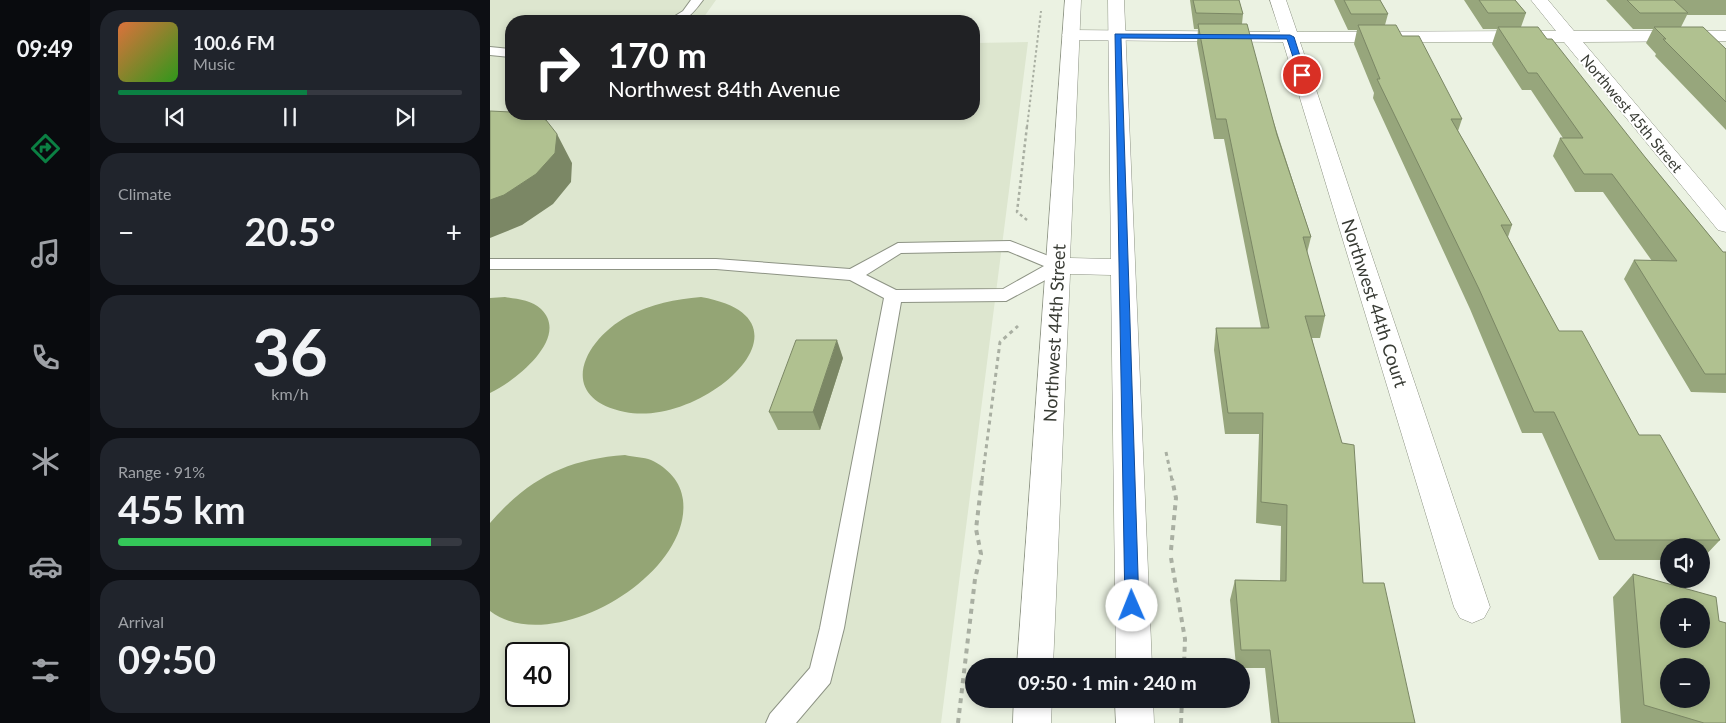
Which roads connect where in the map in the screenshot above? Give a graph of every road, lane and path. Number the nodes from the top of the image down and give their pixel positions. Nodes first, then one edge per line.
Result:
1 (697, 0) edge
2 (1073, 0) edge
3 (1116, 0) edge
4 (1278, 0) edge
5 (1539, 0) edge
6 (1041, 7) dead end
7 (684, 15) edge
8 (1071, 35) junction
9 (1117, 35) junction
10 (1569, 36) junction
11 (1726, 36) edge
12 (1290, 37) junction
13 (492, 53) edge
14 (505, 53) edge
15 (1726, 225) edge
16 (1029, 254) junction
17 (490, 264) edge
18 (1058, 266) junction
19 (1123, 266) junction
20 (853, 275) junction
21 (1027, 283) junction
22 (893, 296) junction
23 (1164, 444) dead end
24 (1472, 607) dead end
25 (1035, 658) edge
26 (1134, 658) edge
27 (1184, 658) edge
28 (1033, 708) edge
29 (1134, 708) edge
30 (1182, 708) edge
31 (779, 723) edge
32 (958, 723) edge
33 (1032, 723) edge
34 (1135, 723) edge
35 (1181, 723) edge

1 - 7 lane
2 - 8 street, Northwest 44th Street
3 - 9 street
4 - 12 street, Northwest 44th Court
5 - 10 street, Northwest 45th Street
6 - 16 path
8 - 9 street
8 - 18 street, Northwest 44th Street
9 - 12 street
9 - 19 street
10 - 11 street
10 - 12 street
10 - 15 street, Northwest 45th Street
12 - 24 street, Northwest 44th Court
13 - 14 lane
16 - 18 lane
16 - 20 lane
17 - 20 lane
18 - 19 street
18 - 21 lane
18 - 25 street, Northwest 44th Street
19 - 26 street
20 - 22 lane
21 - 22 lane
21 - 32 path
22 - 31 lane
23 - 27 path
28 - 33 street
29 - 34 street
30 - 35 path

